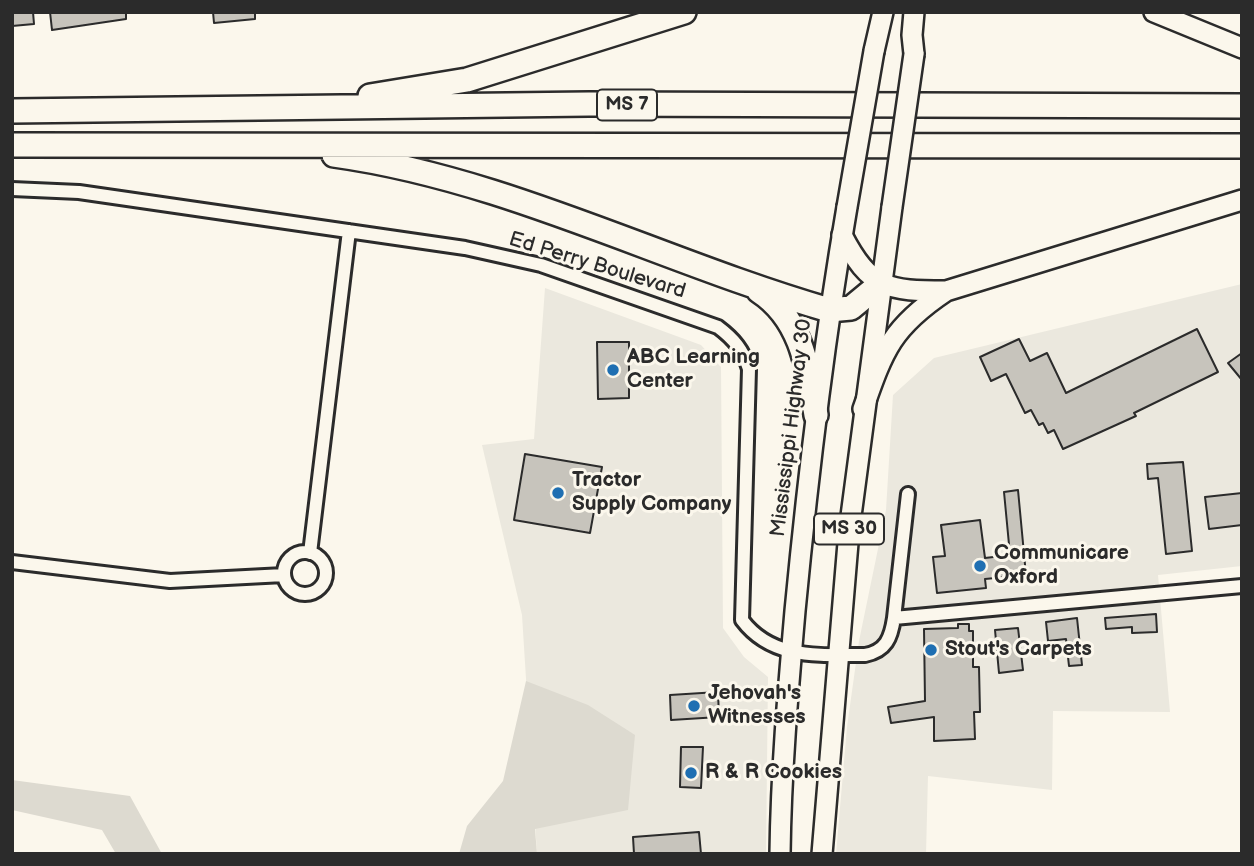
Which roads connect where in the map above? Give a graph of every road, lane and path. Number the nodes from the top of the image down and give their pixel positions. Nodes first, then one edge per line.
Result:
1 (684, 12) edge
2 (883, 12) edge
3 (914, 12) edge
4 (1154, 12) edge
5 (1242, 48) edge
6 (1242, 106) edge
7 (12, 111) edge
8 (241, 111) junction
9 (255, 144) junction
10 (12, 145) edge
11 (1242, 146) edge
12 (12, 189) edge
13 (1242, 200) edge
14 (349, 231) junction
15 (842, 235) junction
16 (745, 281) junction
17 (880, 284) junction
18 (946, 291) junction
19 (829, 310) junction
20 (863, 409) junction
21 (816, 415) junction
22 (908, 494) dead end
23 (310, 553) junction
24 (12, 562) edge
25 (284, 575) junction
26 (1242, 586) edge
27 (894, 618) junction
28 (792, 651) junction
29 (837, 655) junction
30 (780, 854) edge
31 (822, 854) edge

1 - 8 highway
2 - 15 main road, Mississippi Highway 30 / MS 30, bridge
3 - 17 main road, MS 30, bridge
4 - 5 main road
6 - 8 highway, MS 7
7 - 8 highway, MS 7
9 - 10 highway, MS 7
9 - 11 highway, MS 7
9 - 16 highway
12 - 14 street, Ed Perry Boulevard
13 - 18 main road
14 - 23 street
14 - 28 street, Ed Perry Boulevard
15 - 17 main road
15 - 19 main road, Mississippi Highway 30 / MS 30
16 - 19 highway
16 - 21 highway
17 - 18 main road
17 - 19 highway
17 - 20 main road, MS 30
18 - 20 main road
19 - 21 main road, Mississippi Highway 30 / MS 30
20 - 29 main road, MS 30
21 - 28 main road, Mississippi Highway 30 / MS 30
22 - 27 street
23 - 25 street
23 - 25 street
24 - 25 street
26 - 27 street
27 - 29 street, Ed Perry Boulevard
28 - 29 street, Ed Perry Boulevard
28 - 30 main road, Mississippi Highway 30 / MS 30
29 - 31 main road, MS 30

